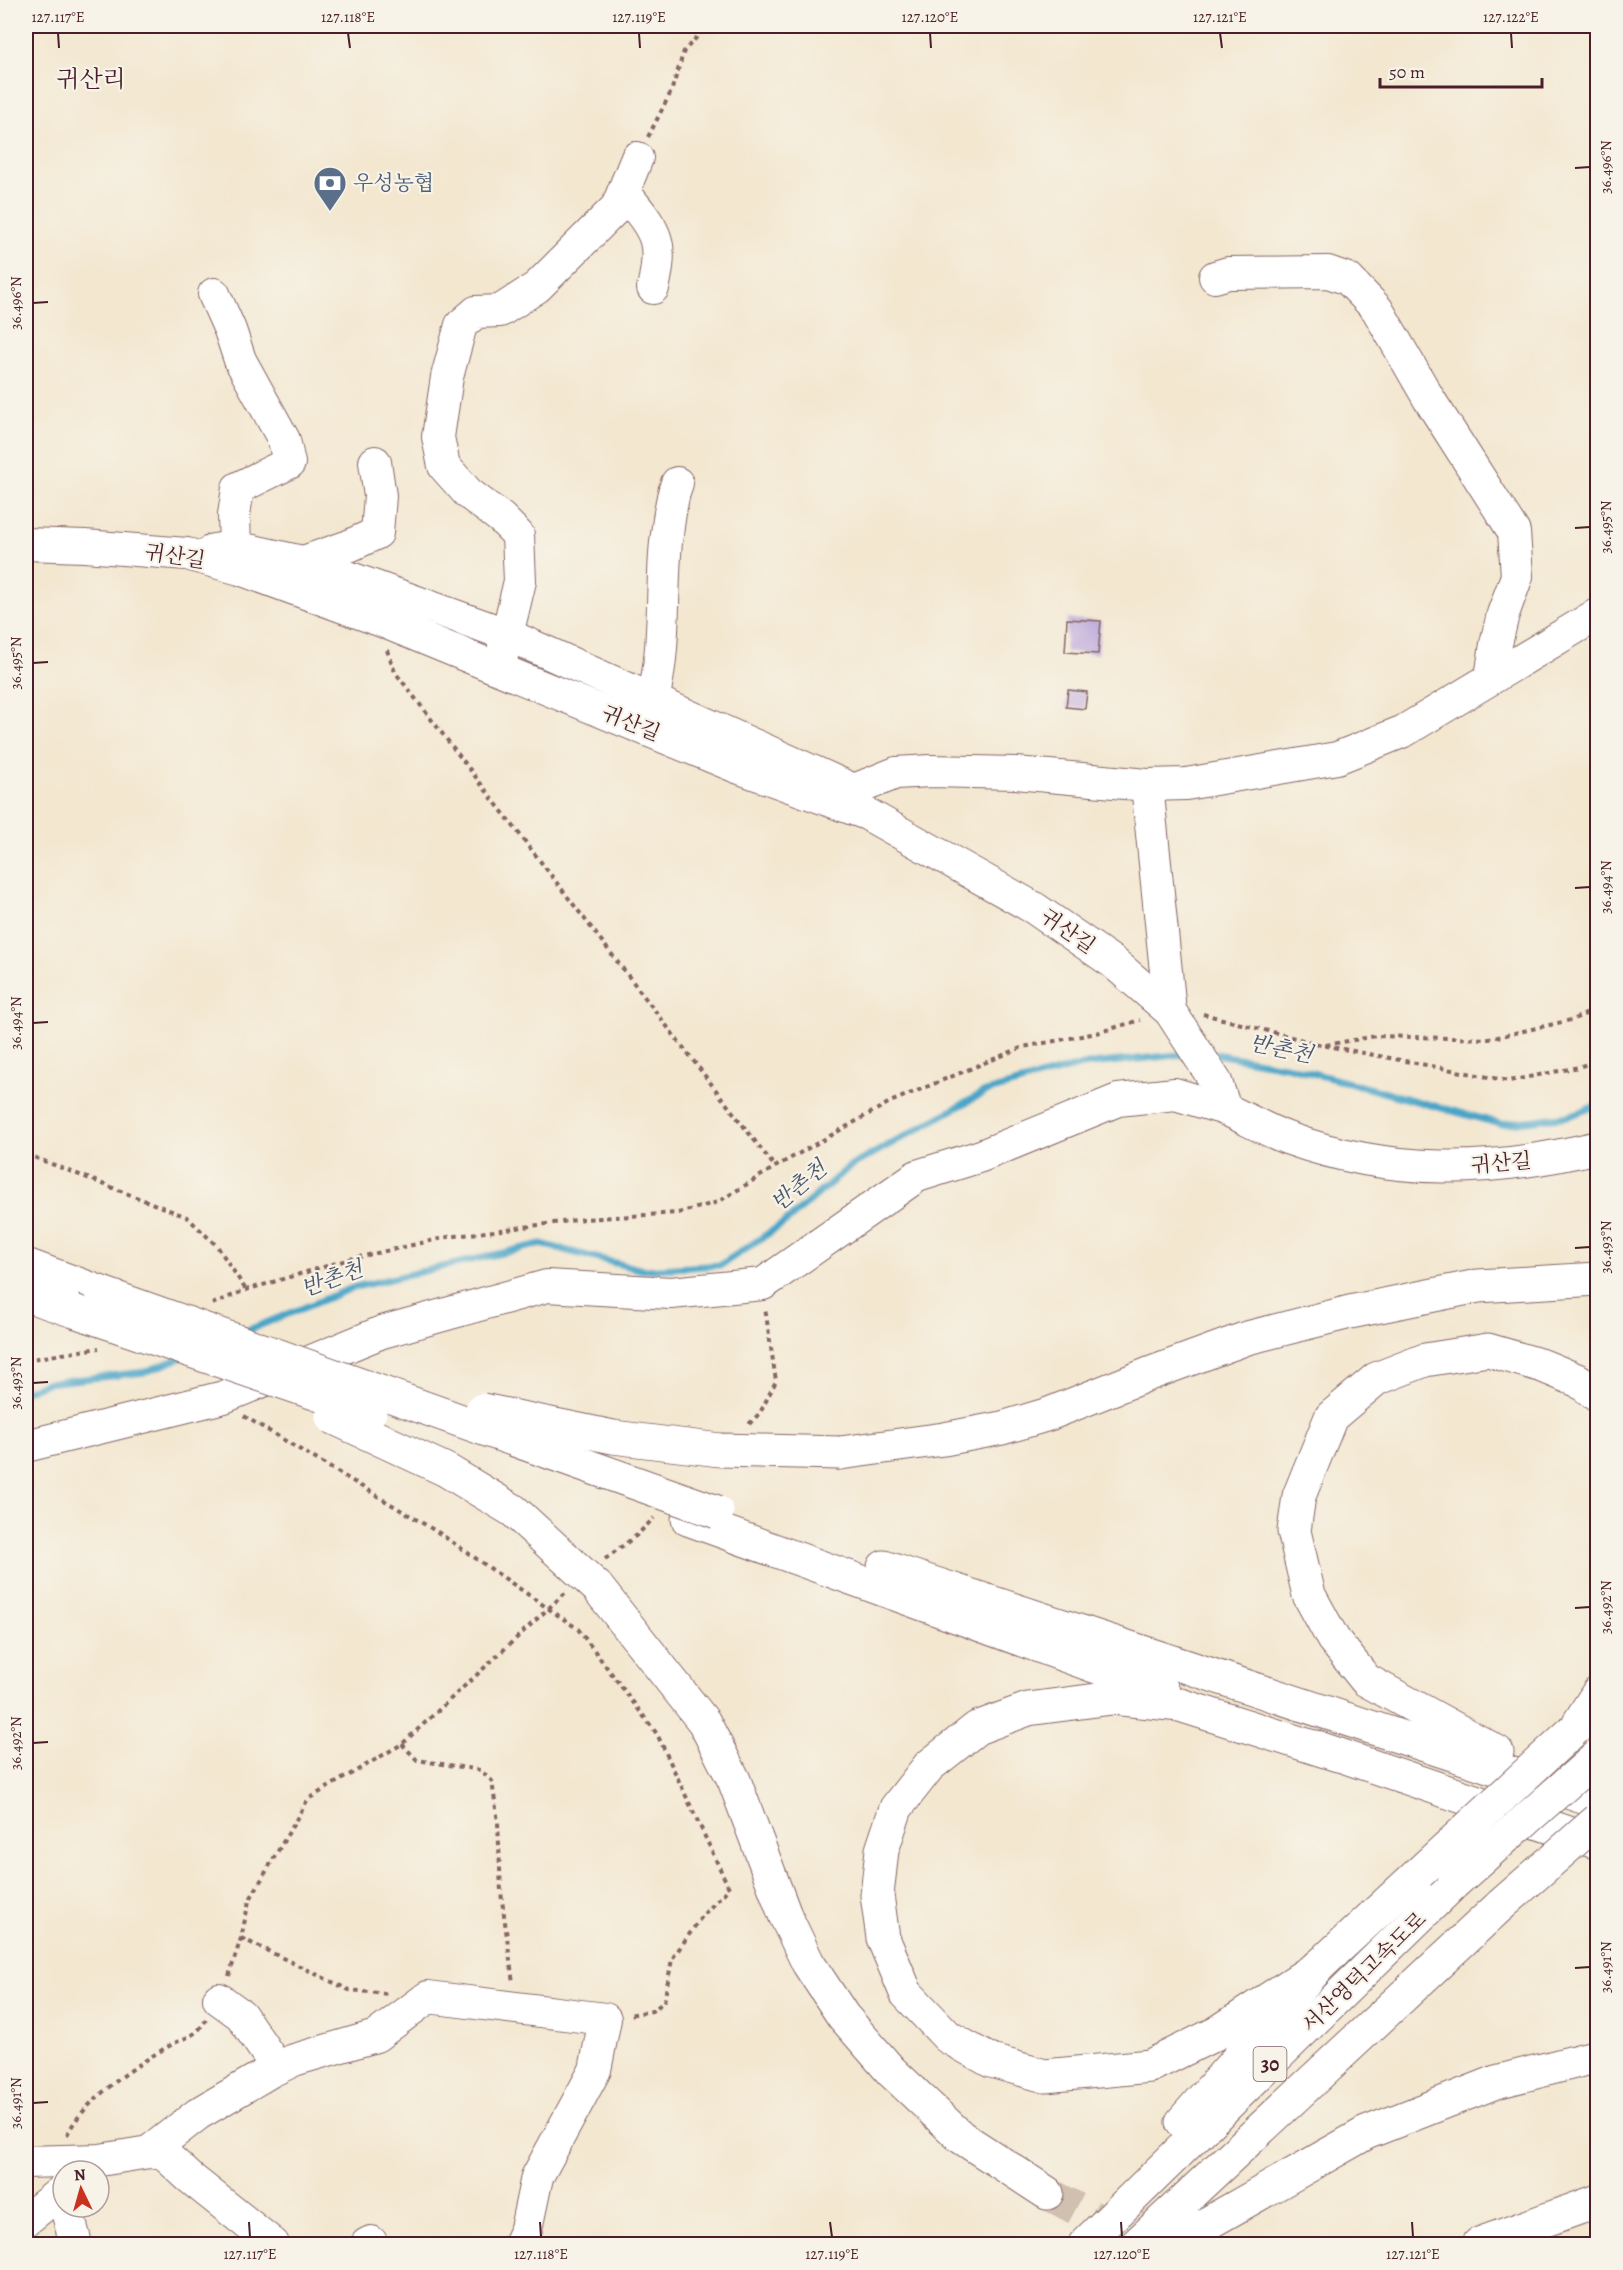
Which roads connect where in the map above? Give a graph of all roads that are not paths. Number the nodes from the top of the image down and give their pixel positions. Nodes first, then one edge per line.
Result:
1 (637, 158) road end
2 (624, 192) junction
3 (1215, 277) dead end
4 (653, 288) dead end
5 (214, 294) dead end
6 (375, 462) dead end
7 (677, 483) dead end
8 (26, 544) edge
9 (235, 547) junction
10 (187, 554) junction
11 (303, 562) junction
12 (1598, 614) edge
13 (508, 635) junction
14 (499, 669) junction
15 (1491, 678) junction
16 (653, 699) junction
17 (1147, 785) junction
18 (848, 798) junction
19 (1175, 1020) junction
20 (1220, 1095) junction
21 (1598, 1147) edge
22 (26, 1266) edge
23 (1598, 1279) edge
24 (26, 1295) edge
25 (158, 1340) junction
26 (368, 1387) junction
27 (1598, 1396) edge
28 (26, 1446) edge
29 (689, 1514) junction
30 (1598, 1693) edge
31 (1586, 1719) edge
32 (1338, 1755) junction
33 (1598, 1756) edge
34 (1593, 1806) edge
35 (1598, 1843) edge
36 (1319, 1966) junction
37 (219, 1999) road end
38 (1598, 2056) edge
39 (277, 2068) junction
40 (149, 2152) junction
41 (106, 2159) edge
42 (26, 2162) edge
43 (51, 2172) edge
44 (51, 2193) edge
45 (1047, 2193) tunnel mouth
46 (1598, 2201) edge
47 (69, 2219) edge
48 (26, 2220) edge
49 (76, 2244) edge
50 (273, 2244) edge
51 (519, 2244) edge
52 (1074, 2244) edge
53 (1085, 2244) edge
54 (1137, 2244) edge
55 (1175, 2244) edge
56 (1479, 2244) edge

1 - 2 street
2 - 4 street
2 - 13 street
3 - 15 street
5 - 9 street
6 - 11 street
7 - 16 street
8 - 10 street, 귀산길
9 - 10 street
9 - 11 street
10 - 14 street, 귀산길
11 - 13 street
12 - 15 street
13 - 14 street
13 - 16 street
14 - 18 street, 귀산길
15 - 17 street
16 - 18 street
17 - 18 street
17 - 19 street
18 - 19 street, 귀산길
19 - 20 street
20 - 21 street, 귀산길
20 - 28 street, 귀산길
22 - 26 highway, bridge
23 - 26 highway, bridge
24 - 25 highway, bridge
25 - 29 highway, bridge
25 - 45 highway, bridge
26 - 29 highway, bridge
27 - 34 highway
29 - 32 highway
29 - 34 highway
30 - 31 highway
31 - 36 highway, bridge
32 - 35 highway
32 - 36 highway
33 - 53 highway, 서산영덕고속도로 / 30, bridge
34 - 54 highway, 서산영덕고속도로 / 30, bridge
36 - 52 highway
37 - 39 street
38 - 55 highway
39 - 40 street
39 - 51 street
40 - 41 street
40 - 50 street
42 - 43 street
44 - 48 street
46 - 56 highway
47 - 49 street

